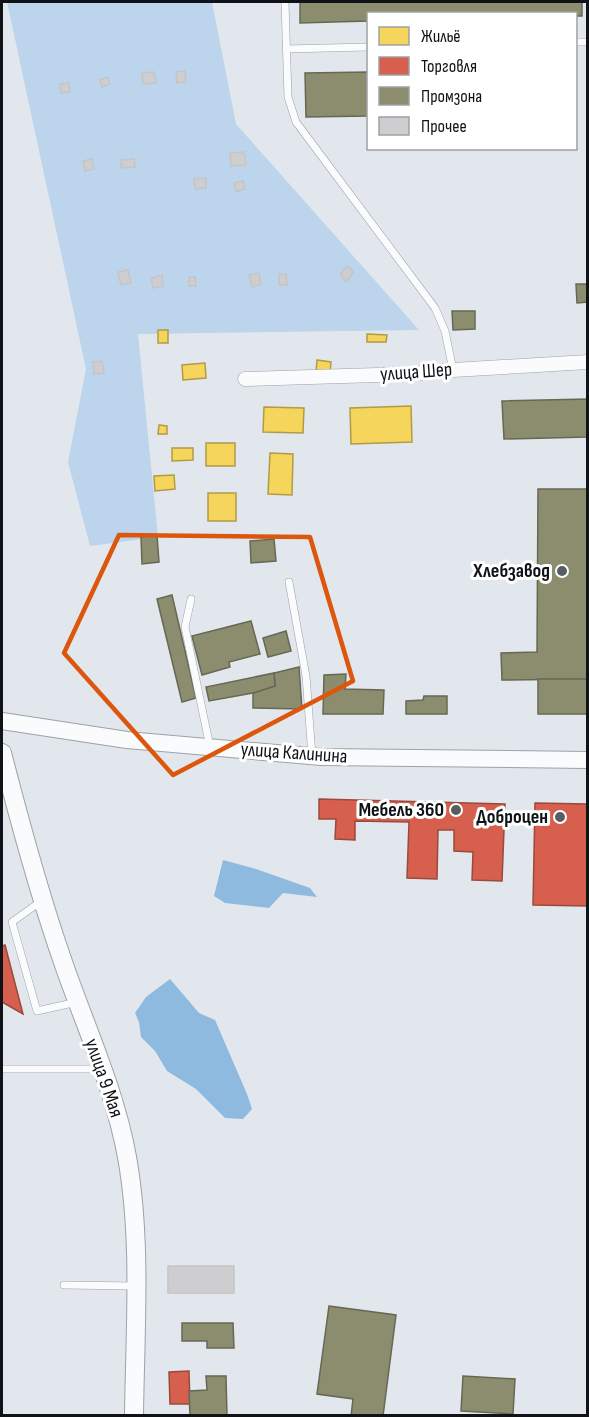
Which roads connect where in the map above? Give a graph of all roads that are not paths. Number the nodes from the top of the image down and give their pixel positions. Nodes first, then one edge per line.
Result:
1 (285, 2) edge
2 (367, 47) edge
3 (286, 49) junction
4 (588, 362) edge
5 (453, 370) junction
6 (245, 379) dead end
7 (289, 582) dead end
8 (191, 599) dead end
9 (2, 721) edge
10 (210, 747) junction
11 (2, 753) edge
12 (312, 756) junction
13 (588, 760) edge
14 (42, 900) junction
15 (77, 1002) junction
16 (2, 1069) edge
17 (102, 1069) junction
18 (64, 1285) dead end
19 (136, 1286) junction
20 (134, 1416) edge

1 - 3 lane
2 - 3 lane
3 - 5 lane
4 - 5 street, улица Шер
5 - 6 street, улица Шер
7 - 12 lane
8 - 10 lane
9 - 10 street, улица Калинина
10 - 12 street, улица Калинина
11 - 14 main road, улица 9 Мая
12 - 13 street, улица Калинина
14 - 15 main road, улица 9 Мая
14 - 15 lane
15 - 17 main road, улица 9 Мая
16 - 17 lane
17 - 19 main road, улица 9 Мая
18 - 19 lane
19 - 20 main road, улица 9 Мая

